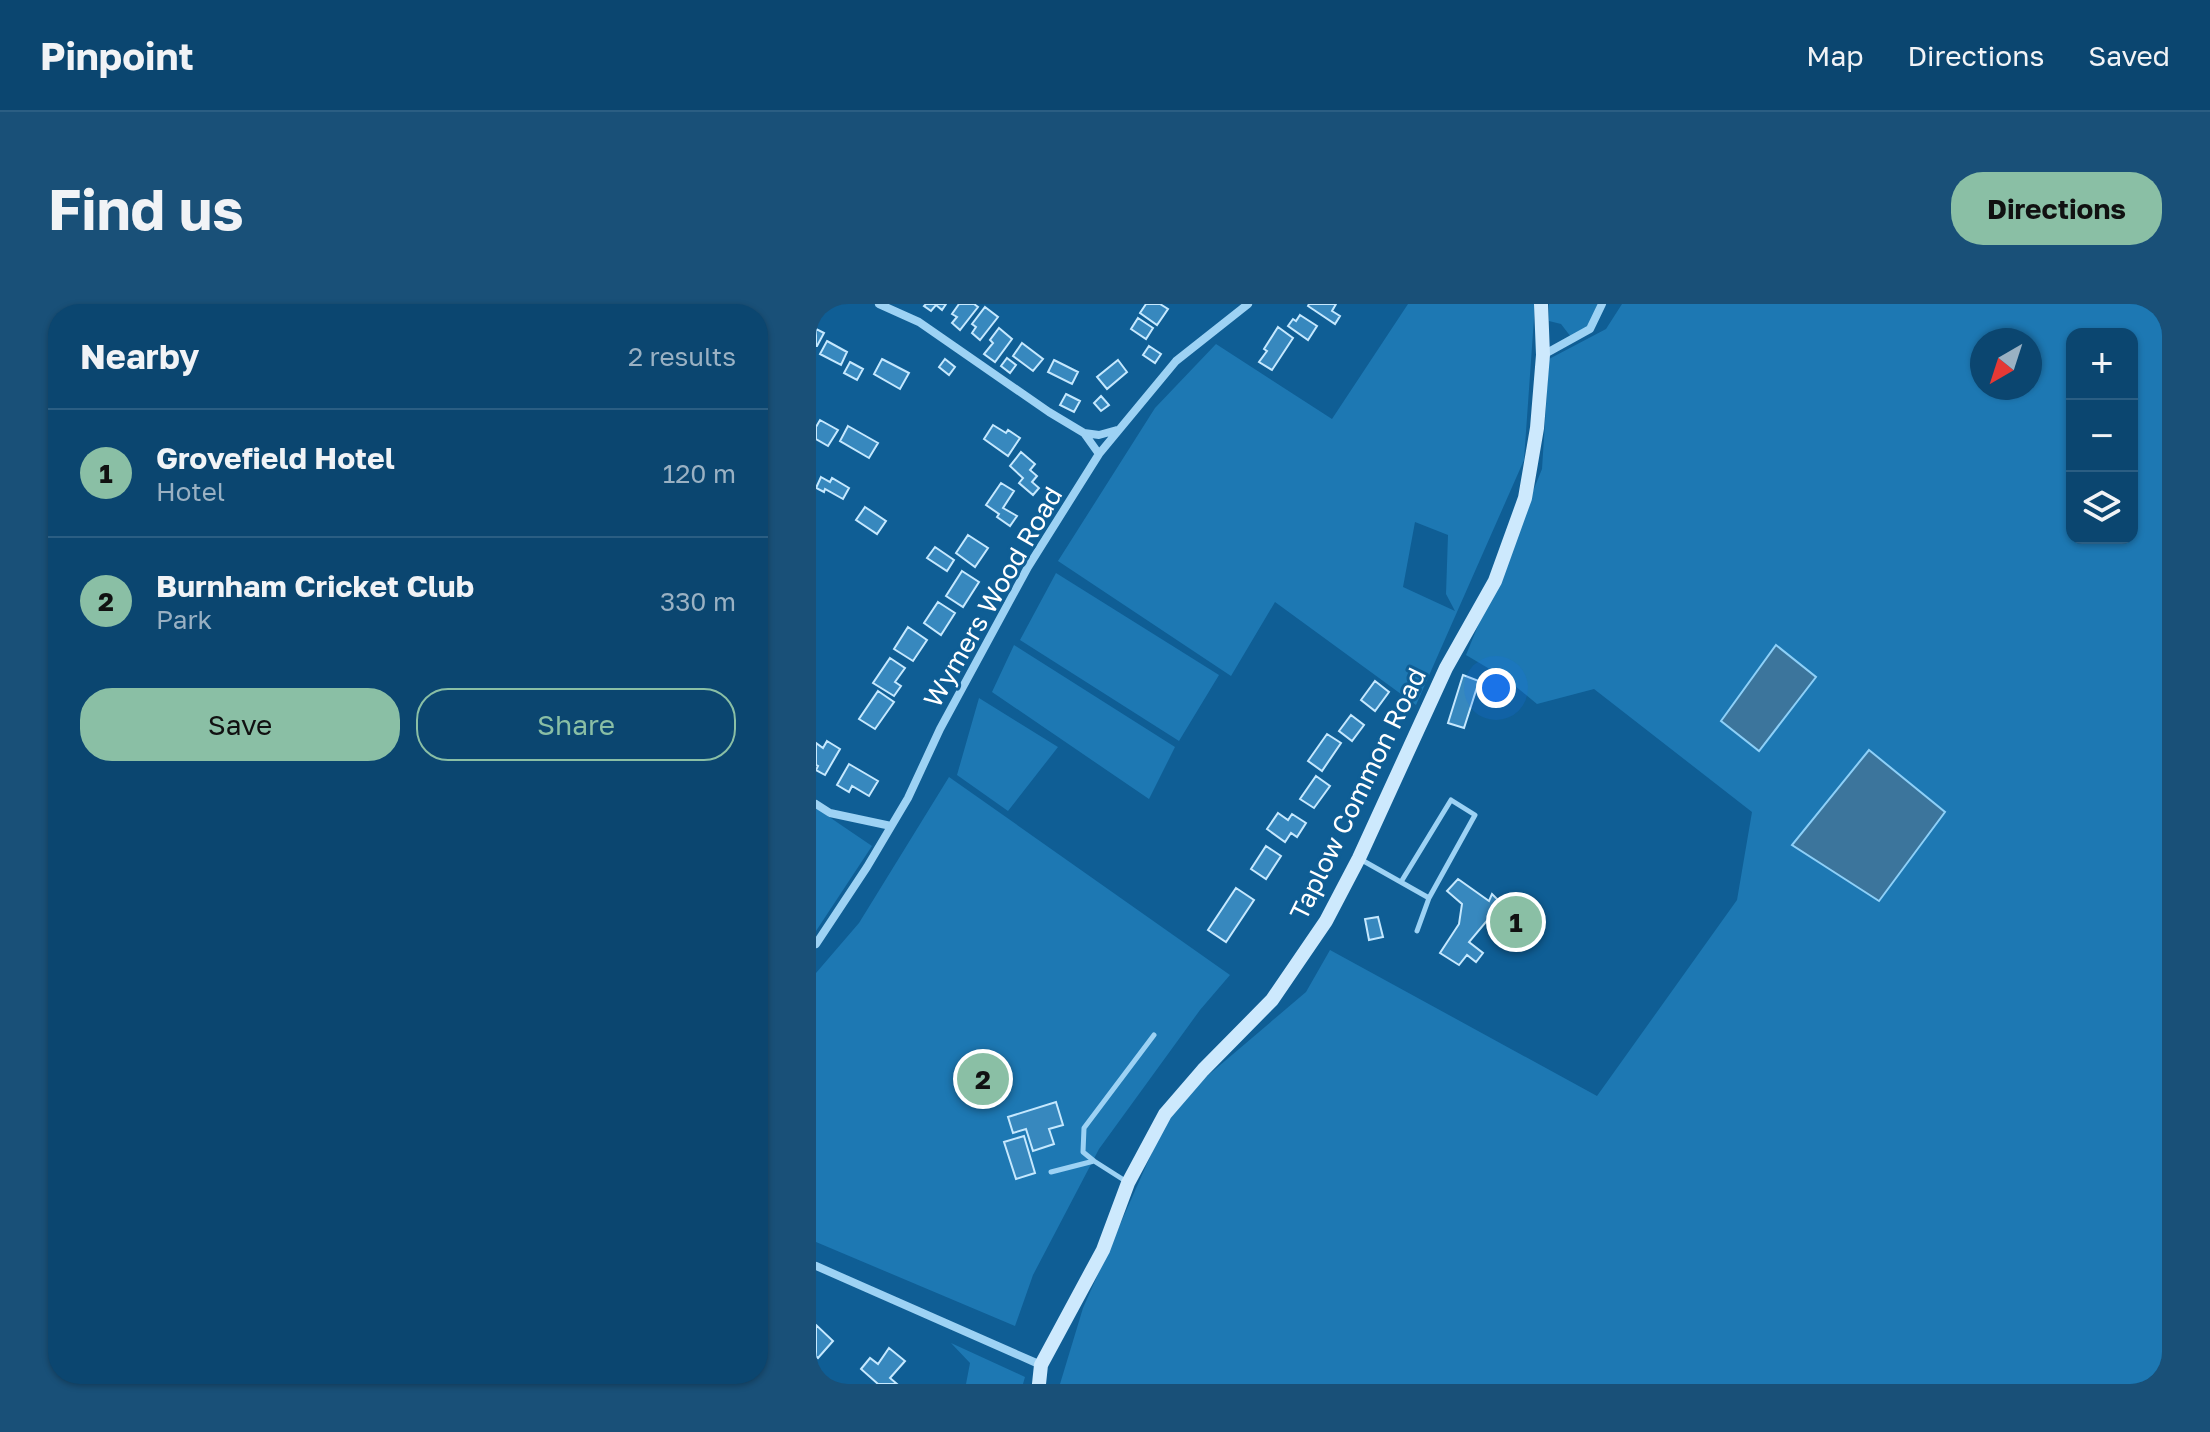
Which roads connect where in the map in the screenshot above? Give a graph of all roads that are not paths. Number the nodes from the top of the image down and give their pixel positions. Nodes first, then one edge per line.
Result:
1 (879, 304) edge
2 (1248, 304) edge
3 (1541, 304) edge
4 (1602, 304) edge
5 (1543, 355) junction
6 (1117, 430) junction
7 (1084, 433) junction
8 (1099, 454) junction
9 (816, 804) edge
10 (891, 826) junction
11 (1359, 858) junction
12 (1401, 882) junction
13 (1429, 898) junction
14 (1417, 931) dead end
15 (816, 944) edge
16 (1154, 1035) dead end
17 (1094, 1161) junction
18 (1051, 1172) dead end
19 (1128, 1183) junction
20 (816, 1266) edge
21 (1041, 1365) junction
22 (1039, 1384) edge

1 - 7 street
2 - 6 street, Wymers Wood Road
3 - 5 street, Taplow Common Road
4 - 5 street
5 - 11 street, Taplow Common Road
6 - 7 street
6 - 8 street, Wymers Wood Road
7 - 8 street
8 - 10 street, Wymers Wood Road
9 - 10 street
10 - 15 street, Wymers Wood Road
11 - 12 lane
11 - 19 street, Taplow Common Road
12 - 13 lane
12 - 13 lane
13 - 14 lane
16 - 17 lane
17 - 18 lane
17 - 19 lane
19 - 21 street, Taplow Common Road
20 - 21 street
21 - 22 street, Taplow Common Road

